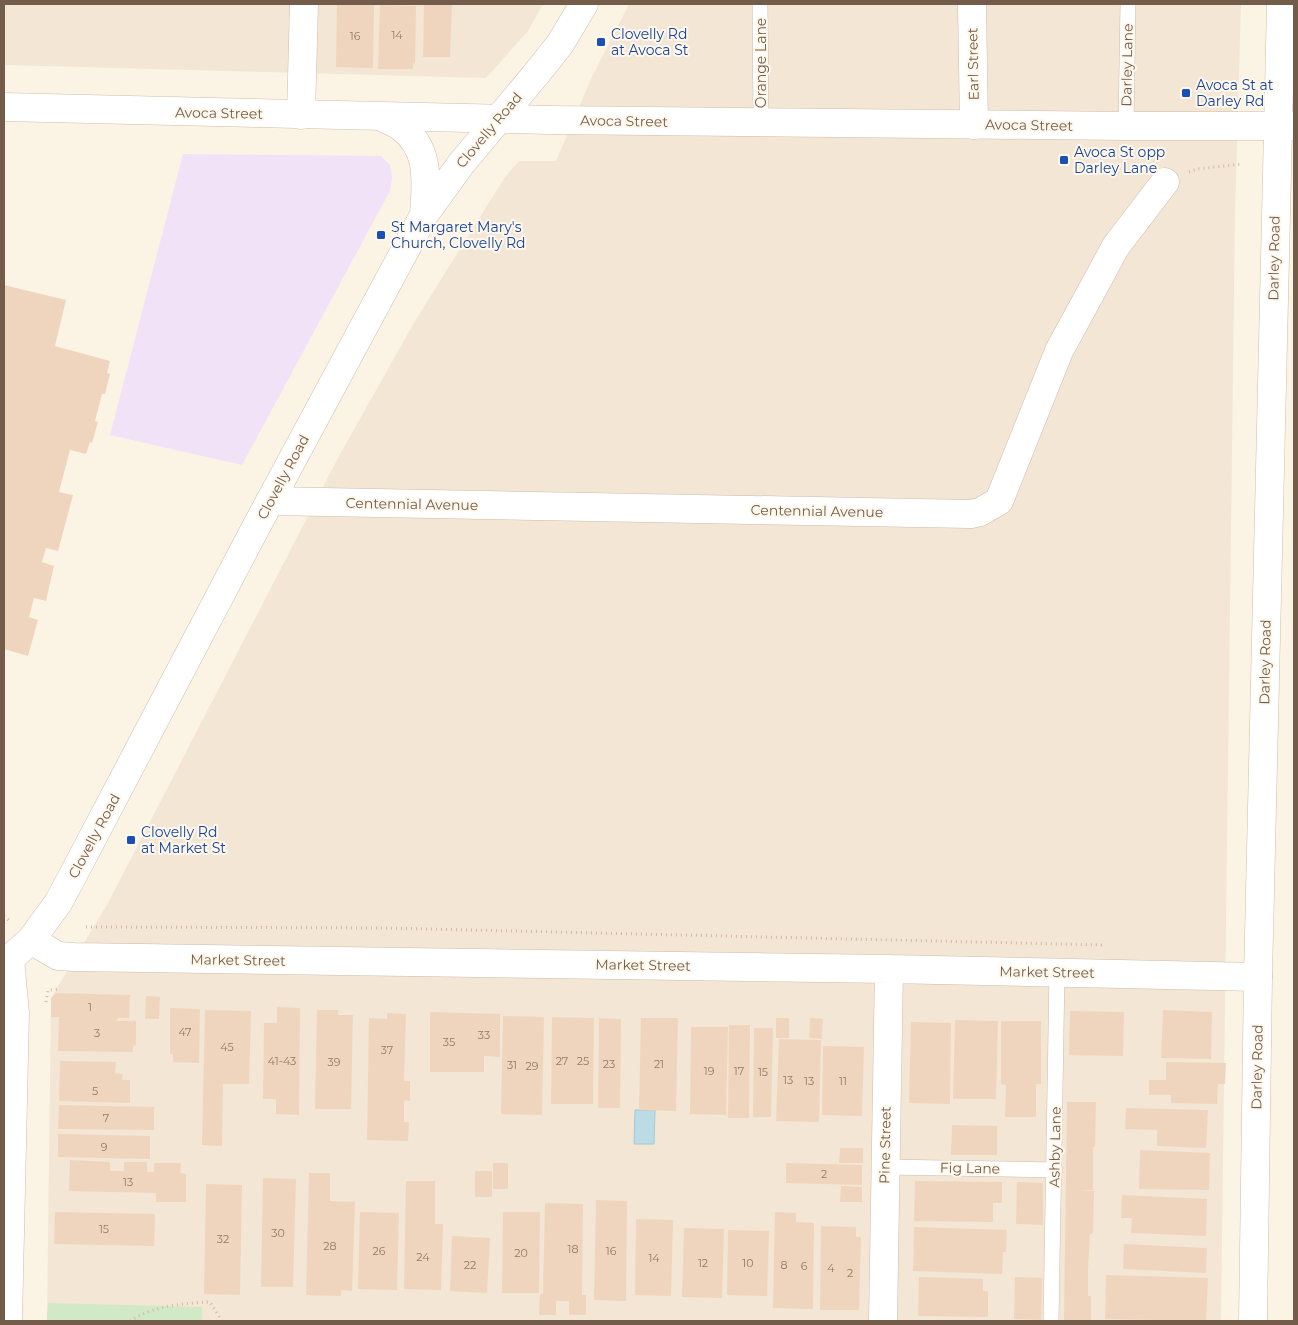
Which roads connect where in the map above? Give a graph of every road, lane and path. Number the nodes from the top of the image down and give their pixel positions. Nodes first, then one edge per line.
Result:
1 (304, 4) edge
2 (584, 4) edge
3 (760, 4) edge
4 (972, 4) edge
5 (1128, 4) edge
6 (1281, 4) edge
7 (4, 107) edge
8 (301, 115) junction
9 (384, 118) junction
10 (498, 119) junction
11 (761, 123) junction
12 (974, 125) junction
13 (1126, 126) junction
14 (1286, 126) edge
15 (1242, 164) dead end
16 (1197, 169) dead end
17 (1165, 182) dead end
18 (424, 215) junction
19 (270, 501) junction
20 (86, 927) dead end
21 (31, 940) junction
22 (1110, 945) dead end
23 (7, 962) edge
24 (889, 969) junction
25 (1057, 972) junction
26 (1258, 977) junction
27 (61, 989) dead end
28 (46, 1002) dead end
29 (885, 1167) junction
30 (1055, 1170) junction
31 (8, 1321) edge
32 (130, 1321) edge
33 (222, 1321) edge
34 (883, 1321) edge
35 (1051, 1321) edge
36 (1253, 1321) edge

1 - 8 street
2 - 10 street, Clovelly Road
3 - 11 lane, Orange Lane
4 - 12 street, Earl Street
5 - 13 lane, Darley Lane
6 - 14 street, Darley Road
7 - 8 street, Avoca Street
8 - 9 street, Avoca Street
9 - 10 street, Avoca Street
9 - 18 street
10 - 11 street, Avoca Street
10 - 18 street, Clovelly Road
11 - 12 street, Avoca Street
12 - 13 street, Avoca Street
13 - 14 street, Avoca Street
14 - 26 street, Darley Road
15 - 16 path
17 - 19 street, Centennial Avenue
18 - 19 street, Clovelly Road
19 - 21 street, Clovelly Road
20 - 22 path, Market Street
21 - 23 street, Clovelly Road
21 - 24 street, Market Street
23 - 31 street
24 - 25 street, Market Street
24 - 29 street, Pine Street
25 - 26 street, Market Street
25 - 30 lane, Ashby Lane
26 - 36 street, Darley Road
27 - 28 path
29 - 30 lane, Fig Lane
29 - 34 street, Pine Street
30 - 35 lane, Ashby Lane
32 - 33 path

